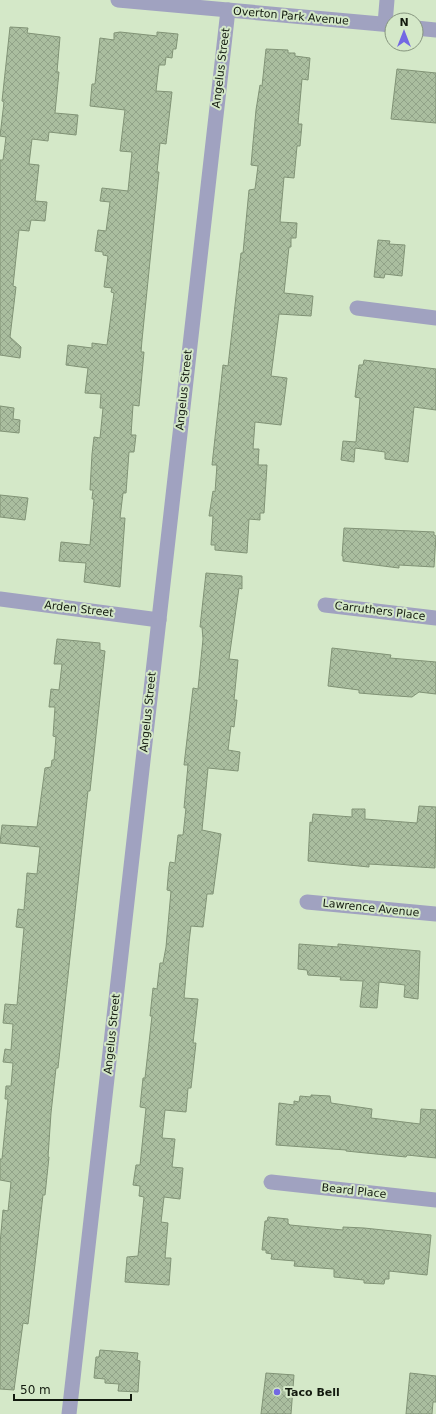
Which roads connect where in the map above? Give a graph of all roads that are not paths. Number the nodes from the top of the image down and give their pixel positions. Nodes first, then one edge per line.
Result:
1 (118, 0) edge
2 (387, 0) edge
3 (162, 2) edge
4 (228, 10) junction
5 (388, 12) edge
6 (384, 24) edge
7 (424, 29) edge
8 (436, 30) edge
9 (357, 308) dead end
10 (436, 318) edge
11 (0, 599) edge
12 (325, 605) dead end
13 (436, 618) edge
14 (159, 620) junction
15 (307, 902) dead end
16 (436, 914) edge
17 (271, 1182) dead end
18 (436, 1200) edge
19 (69, 1414) edge

1 - 3 street, Overton Park Avenue
2 - 5 street
3 - 4 street, Overton Park Avenue
4 - 6 street, Overton Park Avenue
4 - 14 street, Angelus Street
7 - 8 street
9 - 10 street
11 - 14 street, Arden Street
12 - 13 street, Carruthers Place
14 - 19 street, Angelus Street
15 - 16 street, Lawrence Avenue
17 - 18 street, Beard Place

